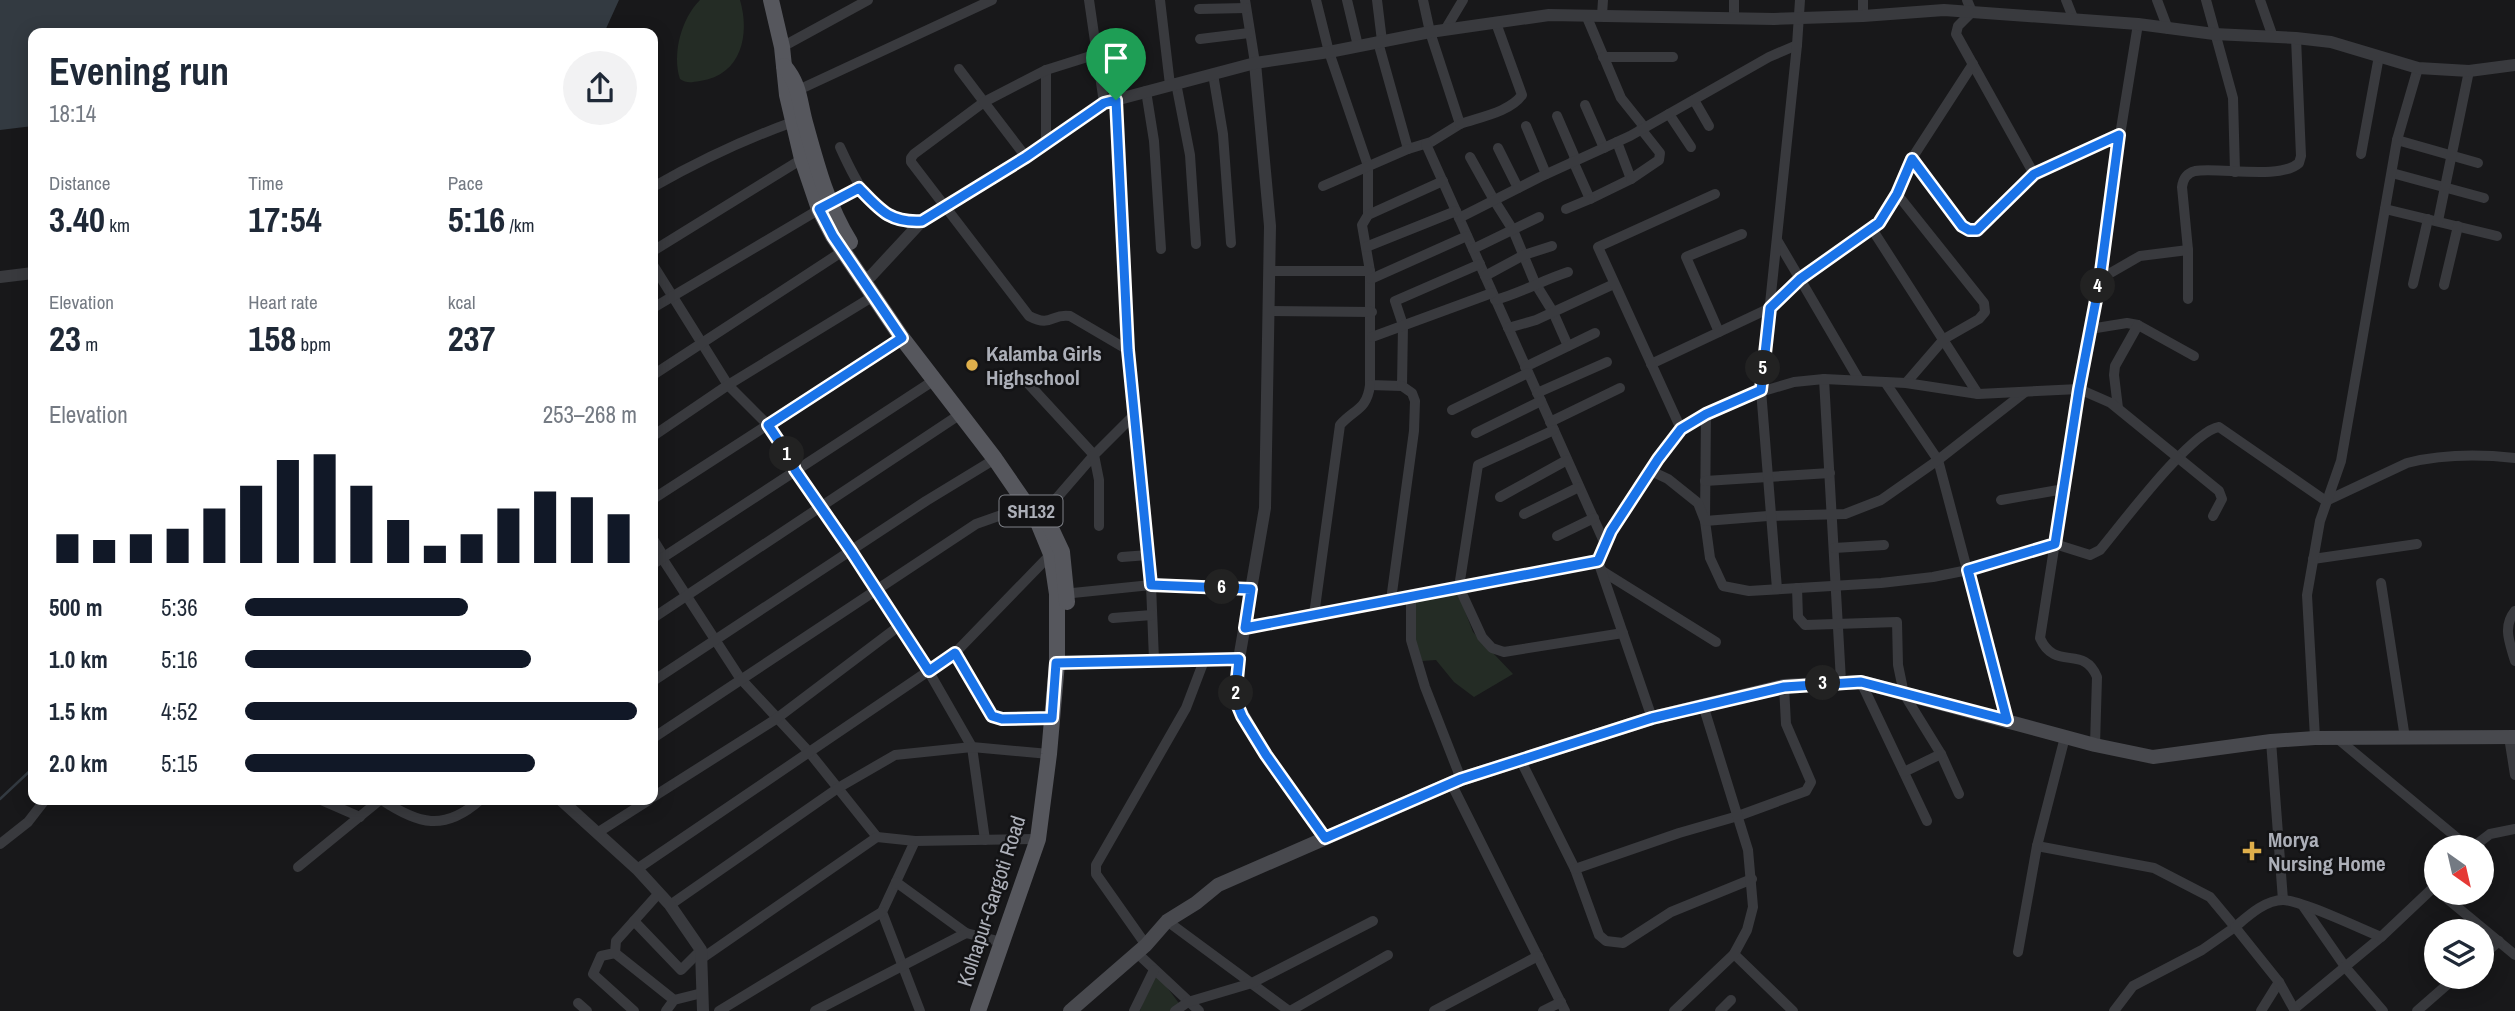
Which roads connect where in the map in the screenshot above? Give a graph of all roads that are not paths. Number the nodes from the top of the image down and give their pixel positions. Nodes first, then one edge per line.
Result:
1 (771, 0) edge
2 (868, 0) edge
3 (992, 0) edge
4 (1089, 0) edge
5 (1160, 0) edge
6 (1316, 0) edge
7 (1348, 0) edge
8 (1377, 0) edge
9 (1423, 0) edge
10 (1463, 0) edge
11 (1603, 0) edge
12 (1734, 0) edge
13 (1800, 0) edge
14 (1863, 0) edge
15 (2066, 0) edge
16 (2157, 0) edge
17 (2206, 0) edge
18 (2260, 0) edge
19 (1246, 4) edge
20 (1970, 6) edge
21 (1199, 9) dead end
22 (1586, 15) junction
23 (1602, 15) junction
24 (1863, 16) junction
25 (1734, 17) junction
26 (1800, 17) junction
27 (2074, 20) junction
28 (1496, 23) junction
29 (2138, 24) junction
30 (2168, 29) junction
31 (1446, 30) junction
32 (1430, 32) junction
33 (1249, 33) junction
34 (2214, 34) junction
35 (2273, 37) junction
36 (2295, 38) junction
37 (1200, 39) dead end
38 (1380, 42) junction
39 (1797, 45) junction
40 (1358, 46) junction
41 (782, 47) junction
42 (1329, 52) junction
43 (1097, 54) junction
44 (2379, 56) junction
45 (1603, 57) junction
46 (1674, 57) dead end
47 (1255, 63) junction
48 (1973, 64) junction
49 (2515, 65) edge
50 (2418, 68) junction
51 (959, 69) dead end
52 (1046, 70) junction
53 (2469, 71) junction
54 (1213, 74) junction
55 (1173, 84) junction
56 (1146, 91) junction
57 (793, 93) junction
58 (1694, 100) junction
59 (1110, 101) junction
60 (984, 102) junction
61 (1585, 105) dead end
62 (1669, 114) junction
63 (1557, 116) dead end
64 (793, 122) junction
65 (1460, 124) junction
66 (1526, 126) dead end
67 (1709, 126) dead end
68 (1643, 129) junction
69 (2119, 135) junction
70 (2397, 140) junction
71 (1046, 141) junction
72 (1617, 142) junction
73 (1426, 144) junction
74 (840, 147) dead end
75 (1691, 147) dead end
76 (1498, 148) dead end
77 (1604, 148) junction
78 (1408, 149) junction
79 (2361, 155) dead end
80 (2452, 156) junction
81 (1026, 157) junction
82 (1470, 157) dead end
83 (802, 159) junction
84 (1912, 159) junction
85 (1575, 161) junction
86 (2478, 163) dead end
87 (1368, 166) junction
88 (2235, 172) junction
89 (2392, 173) junction
90 (1546, 174) junction
91 (2034, 174) junction
92 (1631, 178) junction
93 (1443, 181) junction
94 (658, 184) edge
95 (1323, 186) dead end
96 (2446, 187) junction
97 (859, 188) junction
98 (1518, 188) junction
99 (1715, 194) dead end
100 (1897, 194) junction
101 (2484, 198) dead end
102 (1590, 199) junction
103 (1494, 200) junction
104 (825, 206) junction
105 (944, 206) junction
106 (1566, 209) dead end
107 (2385, 209) junction
108 (1368, 215) junction
109 (1457, 215) junction
110 (1539, 217) dead end
111 (2433, 220) junction
112 (922, 221) junction
113 (2458, 226) junction
114 (1871, 229) junction
115 (1513, 230) junction
116 (1742, 233) dead end
117 (1467, 236) junction
118 (2497, 236) dead end
119 (1777, 240) junction
120 (1231, 243) dead end
121 (1196, 244) dead end
122 (1552, 246) dead end
123 (1366, 247) junction
124 (658, 248) edge
125 (1161, 249) dead end
126 (1473, 249) junction
127 (2188, 250) junction
128 (843, 251) junction
129 (1524, 255) junction
130 (1480, 264) junction
131 (1269, 271) junction
132 (1568, 272) dead end
133 (658, 273) edge
134 (28, 274) edge
135 (1371, 275) junction
136 (871, 276) junction
137 (1485, 276) junction
138 (0, 277) edge
139 (1800, 279) junction
140 (2100, 279) junction
141 (1535, 283) junction
142 (1614, 284) junction
143 (2413, 284) dead end
144 (2444, 285) dead end
145 (672, 295) junction
146 (1494, 296) junction
147 (872, 297) junction
148 (2188, 299) dead end
149 (658, 305) edge
150 (1770, 308) junction
151 (1268, 311) junction
152 (1372, 312) junction
153 (1553, 312) junction
154 (1403, 325) junction
155 (2138, 325) junction
156 (1508, 328) junction
157 (2090, 329) junction
158 (1719, 332) junction
159 (1595, 333) dead end
160 (1371, 337) junction
161 (902, 338) junction
162 (1944, 339) junction
163 (702, 343) junction
164 (1568, 346) junction
165 (1128, 350) junction
166 (2194, 356) dead end
167 (1607, 362) dead end
168 (1651, 364) junction
169 (1527, 370) junction
170 (658, 372) edge
171 (1024, 379) dead end
172 (1824, 379) junction
173 (1859, 380) junction
174 (933, 382) junction
175 (1885, 382) junction
176 (1906, 383) junction
177 (728, 385) junction
178 (1370, 386) junction
179 (1402, 386) junction
180 (1620, 388) dead end
181 (2079, 389) junction
182 (1761, 390) junction
183 (2026, 392) junction
184 (1978, 394) junction
185 (1539, 398) junction
186 (2118, 408) junction
187 (1452, 410) dead end
188 (1706, 414) junction
189 (959, 415) junction
190 (1133, 416) junction
191 (768, 425) junction
192 (1552, 426) junction
193 (1681, 429) junction
194 (658, 433) edge
195 (1476, 433) dead end
196 (1094, 455) junction
197 (2178, 457) junction
198 (2515, 458) edge
199 (995, 459) junction
200 (1567, 460) junction
201 (1938, 460) junction
202 (795, 470) junction
203 (1651, 471) junction
204 (1829, 473) junction
205 (1768, 477) junction
206 (1705, 481) junction
207 (1580, 487) junction
208 (2064, 489) junction
209 (658, 496) edge
210 (1500, 497) dead end
211 (2001, 500) dead end
212 (2326, 502) junction
213 (1027, 506) junction
214 (821, 508) junction
215 (1524, 514) dead end
216 (1832, 514) junction
217 (1041, 516) junction
218 (1771, 516) junction
219 (2213, 516) dead end
220 (1594, 519) junction
221 (1705, 521) junction
222 (1099, 526) dead end
223 (1557, 536) dead end
224 (1605, 544) junction
225 (2055, 544) junction
226 (2417, 544) dead end
227 (1884, 545) dead end
228 (1834, 548) junction
229 (851, 551) junction
230 (1051, 554) junction
231 (1148, 555) junction
232 (1122, 557) dead end
233 (2313, 559) junction
234 (658, 560) edge
235 (658, 562) edge
236 (1600, 565) junction
237 (1968, 570) junction
238 (2381, 583) dead end
239 (1151, 585) junction
240 (1836, 586) junction
241 (1459, 587) junction
242 (1797, 588) junction
243 (1251, 589) junction
244 (1777, 589) junction
245 (878, 591) junction
246 (1062, 594) junction
247 (687, 596) junction
248 (1411, 596) junction
249 (1391, 600) junction
250 (2512, 612) edge
251 (658, 615) edge
252 (1153, 615) junction
253 (1314, 615) junction
254 (1113, 618) dead end
255 (1838, 624) junction
256 (899, 626) junction
257 (1245, 628) junction
258 (1623, 633) junction
259 (716, 639) junction
260 (1716, 642) dead end
261 (2513, 647) edge
262 (955, 653) junction
263 (1205, 659) junction
264 (1239, 659) junction
265 (1154, 660) junction
266 (2515, 661) edge
267 (1061, 662) junction
268 (929, 671) junction
269 (658, 678) edge
270 (740, 678) junction
271 (1841, 681) junction
272 (1861, 682) junction
273 (1784, 687) junction
274 (1904, 694) junction
275 (1703, 705) junction
276 (1052, 718) junction
277 (1652, 718) junction
278 (776, 719) junction
279 (2007, 720) junction
280 (658, 735) edge
281 (2065, 737) junction
282 (2512, 737) edge
283 (2315, 738) junction
284 (2405, 738) junction
285 (2338, 739) junction
286 (2271, 741) junction
287 (2095, 745) junction
288 (972, 747) junction
289 (809, 752) junction
290 (1049, 754) junction
291 (1941, 754) junction
292 (1521, 761) junction
293 (1905, 772) junction
294 (2515, 775) edge
295 (1456, 781) junction
296 (838, 788) junction
297 (1959, 794) dead end
298 (658, 795) edge
299 (41, 805) edge
300 (332, 805) edge
301 (375, 805) edge
302 (390, 805) edge
303 (472, 805) edge
304 (566, 805) edge
305 (641, 805) edge
306 (1738, 816) junction
307 (360, 817) junction
308 (1927, 821) dead end
309 (2515, 829) edge
310 (597, 833) junction
311 (2456, 835) edge
312 (2489, 835) edge
313 (877, 837) junction
314 (1325, 838) junction
315 (985, 839) junction
316 (1038, 839) junction
317 (915, 841) junction
318 (0, 844) edge
319 (2038, 846) junction
320 (298, 867) dead end
321 (636, 869) junction
322 (1575, 869) junction
323 (1752, 879) junction
324 (896, 882) junction
325 (659, 893) junction
326 (2424, 899) edge
327 (2283, 900) junction
328 (670, 905) junction
329 (2455, 905) edge
330 (2302, 906) junction
331 (882, 912) junction
332 (634, 921) junction
333 (1167, 921) junction
334 (1373, 921) dead end
335 (2235, 927) junction
336 (966, 933) junction
337 (2381, 937) junction
338 (2499, 941) junction
339 (1002, 942) junction
340 (2494, 945) edge
341 (1141, 949) junction
342 (2018, 952) dead end
343 (615, 953) junction
344 (701, 954) junction
345 (1734, 954) junction
346 (1388, 955) dead end
347 (2515, 955) edge
348 (1538, 956) junction
349 (904, 966) junction
350 (2346, 968) junction
351 (1154, 970) junction
352 (2279, 982) junction
353 (1252, 983) junction
354 (2442, 989) edge
355 (702, 993) junction
356 (674, 1000) junction
357 (1731, 1000) dead end
358 (1188, 1002) junction
359 (578, 1003) dead end
360 (1563, 1007) edge
361 (2294, 1010) edge
362 (587, 1011) edge
363 (634, 1011) edge
364 (666, 1011) edge
365 (703, 1011) edge
366 (719, 1011) edge
367 (815, 1011) edge
368 (920, 1011) edge
369 (978, 1011) edge
370 (988, 1011) edge
371 (1070, 1011) edge
372 (1134, 1011) edge
373 (1175, 1011) edge
374 (1199, 1011) edge
375 (1289, 1011) edge
376 (1434, 1011) edge
377 (1543, 1011) edge
378 (1674, 1011) edge
379 (1720, 1011) edge
380 (1793, 1011) edge
381 (2114, 1011) edge
382 (2261, 1011) edge
383 (2383, 1011) edge
384 (2417, 1011) edge

1 - 41 main road
2 - 41 street
3 - 57 street
4 - 43 street
5 - 55 street
6 - 42 street
7 - 40 street
8 - 38 street
9 - 32 street
10 - 31 street
11 - 23 street
12 - 25 street
13 - 26 street
14 - 24 street
15 - 27 street
16 - 30 street
17 - 34 street
18 - 35 street
19 - 21 street
19 - 33 street
20 - 24 street
20 - 27 street
20 - 48 street
22 - 23 street
22 - 28 street
22 - 45 street
23 - 25 street
24 - 26 street
25 - 26 street
26 - 39 street
27 - 29 street
28 - 31 street
28 - 65 street
29 - 30 street
29 - 69 street
30 - 34 street
31 - 32 street
32 - 38 street
32 - 65 street
33 - 37 street
33 - 47 street
34 - 35 street
34 - 88 street
35 - 36 street
36 - 44 street
36 - 88 street
38 - 40 street
38 - 78 street
39 - 58 street
39 - 119 street
40 - 42 street
41 - 57 main road
42 - 47 street
42 - 87 street
43 - 52 street
43 - 59 street
44 - 50 street
44 - 79 street
45 - 46 street
45 - 68 street
47 - 54 street
47 - 131 street
48 - 84 street
48 - 91 street
49 - 53 street
50 - 53 street
50 - 70 street
51 - 60 street
52 - 60 street
52 - 71 street
53 - 80 street
54 - 55 street
54 - 120 street
55 - 56 street
55 - 121 street
56 - 59 street
56 - 125 street
57 - 64 main road, SH132
57 - 104 main road
58 - 62 street
58 - 67 street
59 - 71 street
59 - 165 street
60 - 81 street
60 - 105 street
61 - 77 street
62 - 68 street
62 - 75 street
63 - 85 street
64 - 83 main road, SH132
64 - 94 street
65 - 73 street
66 - 90 street
68 - 72 street
68 - 92 street
69 - 91 street
69 - 140 street
70 - 80 street
70 - 89 street
71 - 81 street
72 - 77 street
72 - 92 street
73 - 78 street
73 - 93 street
74 - 97 street
76 - 98 street
77 - 85 street
78 - 87 street
80 - 86 street
80 - 96 street
81 - 105 street
82 - 103 street
83 - 104 main road, SH132
83 - 124 street
84 - 91 street
84 - 100 street
85 - 90 street
85 - 102 street
87 - 95 street
87 - 108 street
88 - 127 street
89 - 96 street
89 - 107 street
90 - 98 street
92 - 102 street
93 - 108 street
93 - 109 street
96 - 101 street
96 - 111 street
97 - 104 street
97 - 112 street
98 - 103 street
99 - 142 street
100 - 114 street
100 - 162 street
102 - 106 street
103 - 109 street
103 - 115 street
104 - 128 main road, SH132
104 - 136 main road
104 - 145 street
105 - 112 street
105 - 165 street
107 - 111 street
107 - 212 street
108 - 123 street
109 - 117 street
109 - 123 street
110 - 115 street
111 - 113 street
111 - 143 street
112 - 136 street
113 - 118 street
113 - 144 street
114 - 139 street
114 - 162 street
115 - 126 street
115 - 129 street
116 - 158 street
117 - 126 street
117 - 135 street
119 - 139 street
119 - 150 street
122 - 129 street
123 - 135 street
126 - 130 street
127 - 140 street
127 - 148 street
128 - 147 main road, SH132
128 - 163 street
129 - 137 street
129 - 141 street
130 - 137 street
130 - 154 street
131 - 135 street
131 - 151 street
132 - 141 street
133 - 145 street
134 - 138 street
135 - 152 street
136 - 217 main road
137 - 146 street
139 - 150 street
139 - 173 street
140 - 157 street
141 - 146 street
141 - 153 street
142 - 153 street
142 - 168 street
145 - 149 street
145 - 163 street
146 - 154 street
146 - 156 street
147 - 161 main road, SH132
147 - 177 street
150 - 158 street
150 - 182 street
151 - 152 street
151 - 243 street
152 - 160 street
153 - 156 street
153 - 164 street
154 - 160 street
154 - 179 street
155 - 157 street
155 - 166 street
155 - 186 street
156 - 169 street
157 - 181 street
158 - 168 street
159 - 164 street
160 - 178 street
161 - 174 main road, SH132
161 - 191 street
162 - 176 street
162 - 184 street
163 - 170 street
163 - 177 street
164 - 169 street
165 - 190 street
167 - 185 street
168 - 193 street
169 - 185 street
169 - 187 street
171 - 196 street
172 - 173 street
172 - 182 street
172 - 204 street
173 - 175 street
174 - 189 main road, SH132
174 - 202 street
175 - 176 street
175 - 201 street
176 - 184 street
177 - 191 street
177 - 194 street
178 - 179 street
178 - 253 street
179 - 249 street
180 - 192 street
181 - 183 street
181 - 186 street
181 - 208 street
182 - 188 street
182 - 205 street
183 - 184 street
183 - 201 street
185 - 192 street
185 - 195 street
186 - 197 street
188 - 193 street
188 - 206 street
189 - 199 main road, SH132
189 - 214 street
190 - 196 street
190 - 231 street
191 - 202 street
191 - 209 street
192 - 200 street
192 - 241 street
193 - 203 street
196 - 217 street
196 - 222 street
197 - 212 street
197 - 219 street
197 - 225 street
198 - 212 street
199 - 213 main road, SH132
199 - 229 street
200 - 207 street
200 - 210 street
201 - 216 street
201 - 237 street
202 - 214 street
202 - 234 street
203 - 221 street
203 - 224 street
204 - 205 street
204 - 216 street
205 - 206 street
205 - 218 street
206 - 221 street
207 - 215 street
207 - 220 street
208 - 211 street
208 - 225 street
212 - 233 street
213 - 217 main road, SH132
213 - 245 street
214 - 229 street
214 - 247 street
216 - 218 street
216 - 228 street
217 - 230 main road, SH132
217 - 246 main road
218 - 221 street
218 - 244 street
220 - 223 street
220 - 224 street
221 - 244 street
224 - 236 street
225 - 237 street
225 - 287 street
226 - 233 street
227 - 228 street
228 - 240 street
229 - 245 street
229 - 259 street
230 - 246 main road, SH132
230 - 262 street
231 - 232 street
231 - 239 street
233 - 283 street
235 - 247 street
236 - 241 street
236 - 258 street
236 - 260 street
237 - 240 street
237 - 279 street
238 - 284 street
239 - 243 street
239 - 246 street
239 - 252 street
240 - 242 street
240 - 255 street
241 - 248 street
241 - 258 street
242 - 244 street
242 - 255 street
243 - 257 street
245 - 256 street
245 - 270 street
246 - 267 main road
247 - 251 street
247 - 259 street
248 - 249 street
248 - 295 street
249 - 253 street
250 - 261 street
252 - 254 street
252 - 265 street
253 - 257 street
255 - 271 street
255 - 274 street
256 - 268 street
256 - 278 street
257 - 264 street
258 - 277 street
259 - 269 street
259 - 270 street
261 - 266 street
262 - 268 street
262 - 276 street
263 - 264 street
263 - 265 street
263 - 341 street
264 - 314 street
265 - 267 street
267 - 276 main road, Kolhapur-Gargoti Road
267 - 370 main road
268 - 288 street
268 - 289 street
270 - 278 street
270 - 280 street
271 - 272 main road
271 - 273 main road
272 - 274 main road
272 - 293 street
273 - 275 main road
273 - 306 street
274 - 279 main road
274 - 291 street
275 - 277 main road
275 - 306 street
276 - 290 main road, Kolhapur-Gargoti Road
277 - 292 main road
278 - 289 street
278 - 298 street
279 - 281 main road
281 - 287 main road
281 - 319 street
282 - 284 main road
282 - 294 street
283 - 285 main road
283 - 286 main road
284 - 285 main road
285 - 311 street
286 - 287 main road
286 - 327 street
288 - 290 street
288 - 296 street
288 - 315 street
289 - 296 street
289 - 321 street
290 - 316 main road, Kolhapur-Gargoti Road
291 - 293 street
291 - 297 street
292 - 295 main road
292 - 322 street
293 - 308 street
295 - 314 main road
295 - 348 street
296 - 313 street
296 - 328 street
299 - 318 street
300 - 307 street
301 - 307 street
302 - 303 street
304 - 310 street
305 - 310 street
306 - 322 street
306 - 323 street
307 - 320 street
309 - 312 street
310 - 321 street
313 - 317 street
313 - 344 street
314 - 333 main road
315 - 316 street
315 - 317 street
316 - 339 main road, Kolhapur-Gargoti Road
317 - 324 street
319 - 335 street
319 - 342 street
321 - 325 street
322 - 323 street
323 - 345 street
324 - 331 street
324 - 336 street
325 - 328 street
325 - 332 street
326 - 337 street
327 - 330 street
327 - 335 street
328 - 344 street
329 - 338 street
330 - 337 street
330 - 350 street
331 - 349 street
331 - 366 street
332 - 343 street
332 - 344 street
333 - 341 main road
333 - 353 street
334 - 353 street
335 - 352 street
335 - 381 street
336 - 339 street
336 - 349 street
337 - 350 street
338 - 340 street
338 - 347 street
339 - 369 main road, Kolhapur-Gargoti Road
341 - 351 street
341 - 371 main road
343 - 356 street
343 - 363 street
344 - 355 street
345 - 378 street
345 - 380 street
346 - 375 street
348 - 360 street
348 - 376 street
349 - 367 street
349 - 368 street
350 - 361 street
350 - 383 street
351 - 358 street
351 - 372 street
352 - 361 street
352 - 382 street
353 - 358 street
353 - 375 street
354 - 384 street
355 - 356 street
355 - 365 street
356 - 364 street
357 - 379 street
358 - 373 street
358 - 374 street
359 - 362 street
360 - 377 street

